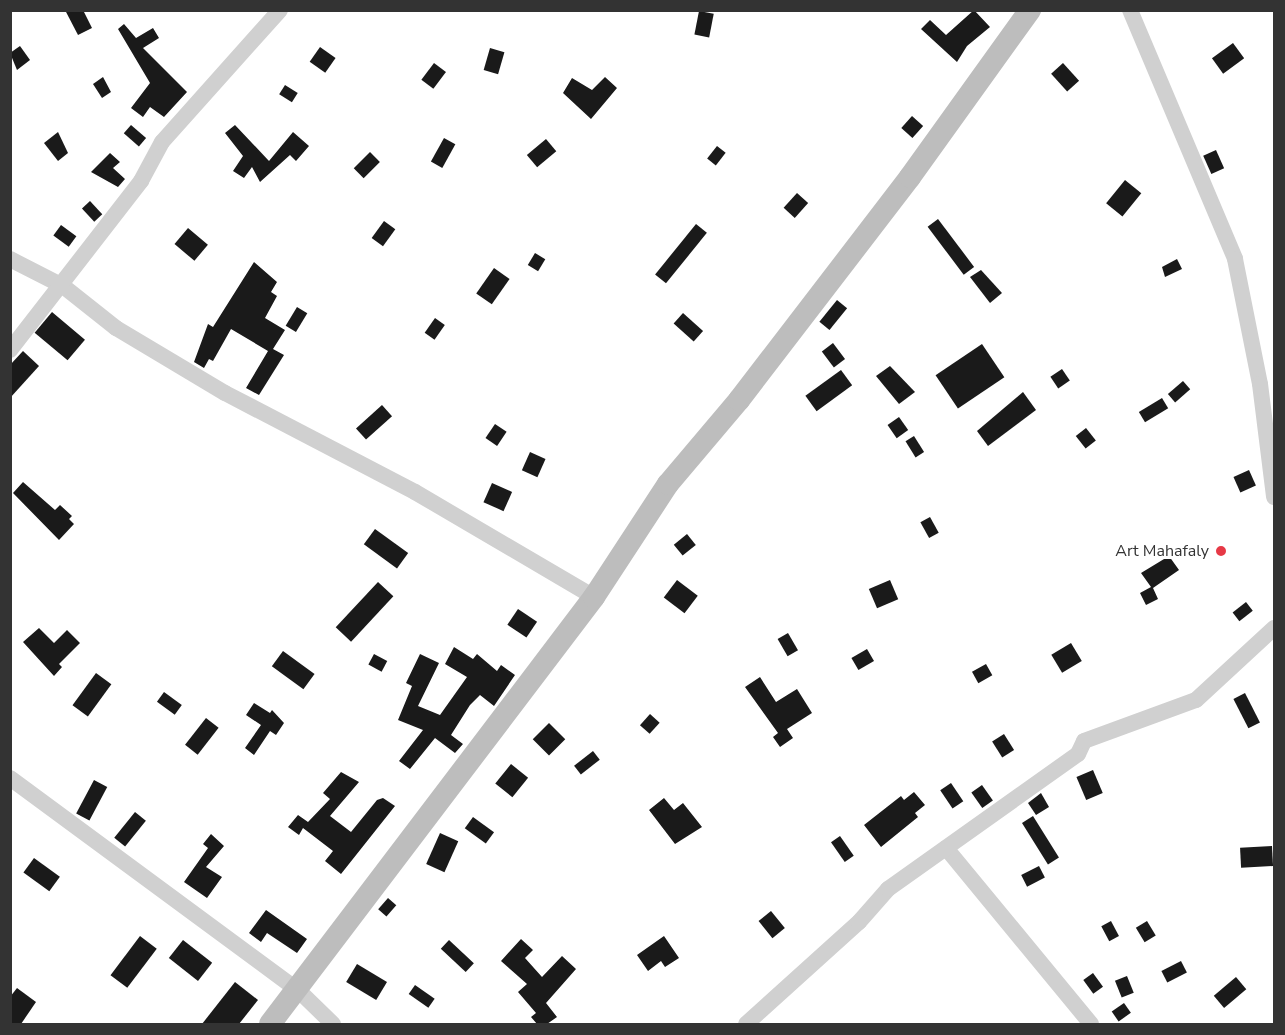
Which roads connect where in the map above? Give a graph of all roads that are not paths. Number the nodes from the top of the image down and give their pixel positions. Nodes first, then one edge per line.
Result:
1 (279, 10) edge
2 (1030, 10) edge
3 (1130, 10) edge
4 (10, 259) edge
5 (63, 286) junction
6 (10, 350) edge
7 (1275, 497) edge
8 (594, 597) junction
9 (1275, 628) edge
10 (10, 778) edge
11 (946, 848) junction
12 (298, 990) junction
13 (270, 1024) edge
14 (333, 1024) edge
15 (746, 1024) edge
16 (1091, 1024) edge

1 - 5 street
2 - 8 main road
3 - 7 street
4 - 5 street
5 - 6 street
5 - 8 street
8 - 12 main road
9 - 11 street
10 - 12 street
11 - 15 street
11 - 16 street
12 - 13 main road
12 - 14 street

